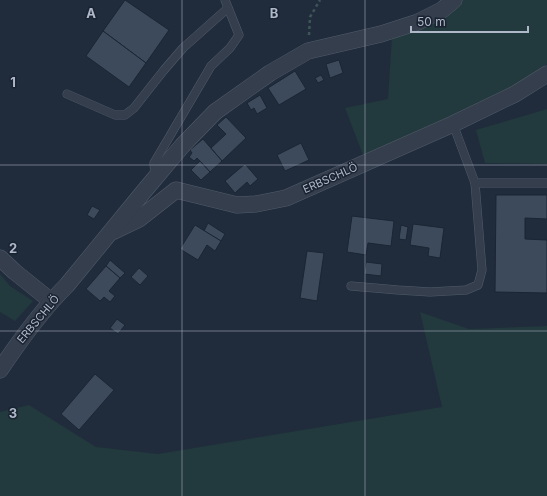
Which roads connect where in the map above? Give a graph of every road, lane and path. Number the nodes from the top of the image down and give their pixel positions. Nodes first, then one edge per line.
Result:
1 (320, 0) edge
2 (454, 0) edge
3 (227, 4) edge
4 (308, 51) junction
5 (547, 74) edge
6 (67, 94) dead end
7 (453, 124) junction
8 (155, 178) junction
9 (475, 183) junction
10 (547, 183) edge
11 (109, 234) junction
12 (0, 258) edge
13 (352, 286) dead end
14 (51, 301) junction
15 (0, 370) edge

1 - 4 path
2 - 4 street, ERBSCHLÖ
3 - 6 lane
3 - 8 lane
4 - 8 street, ERBSCHLÖ
5 - 7 street, ERBSCHLÖ
7 - 9 lane
7 - 11 street, ERBSCHLÖ
8 - 11 street, ERBSCHLÖ
9 - 10 lane
9 - 13 lane
11 - 14 street, ERBSCHLÖ
12 - 14 street
14 - 15 street, ERBSCHLÖ

